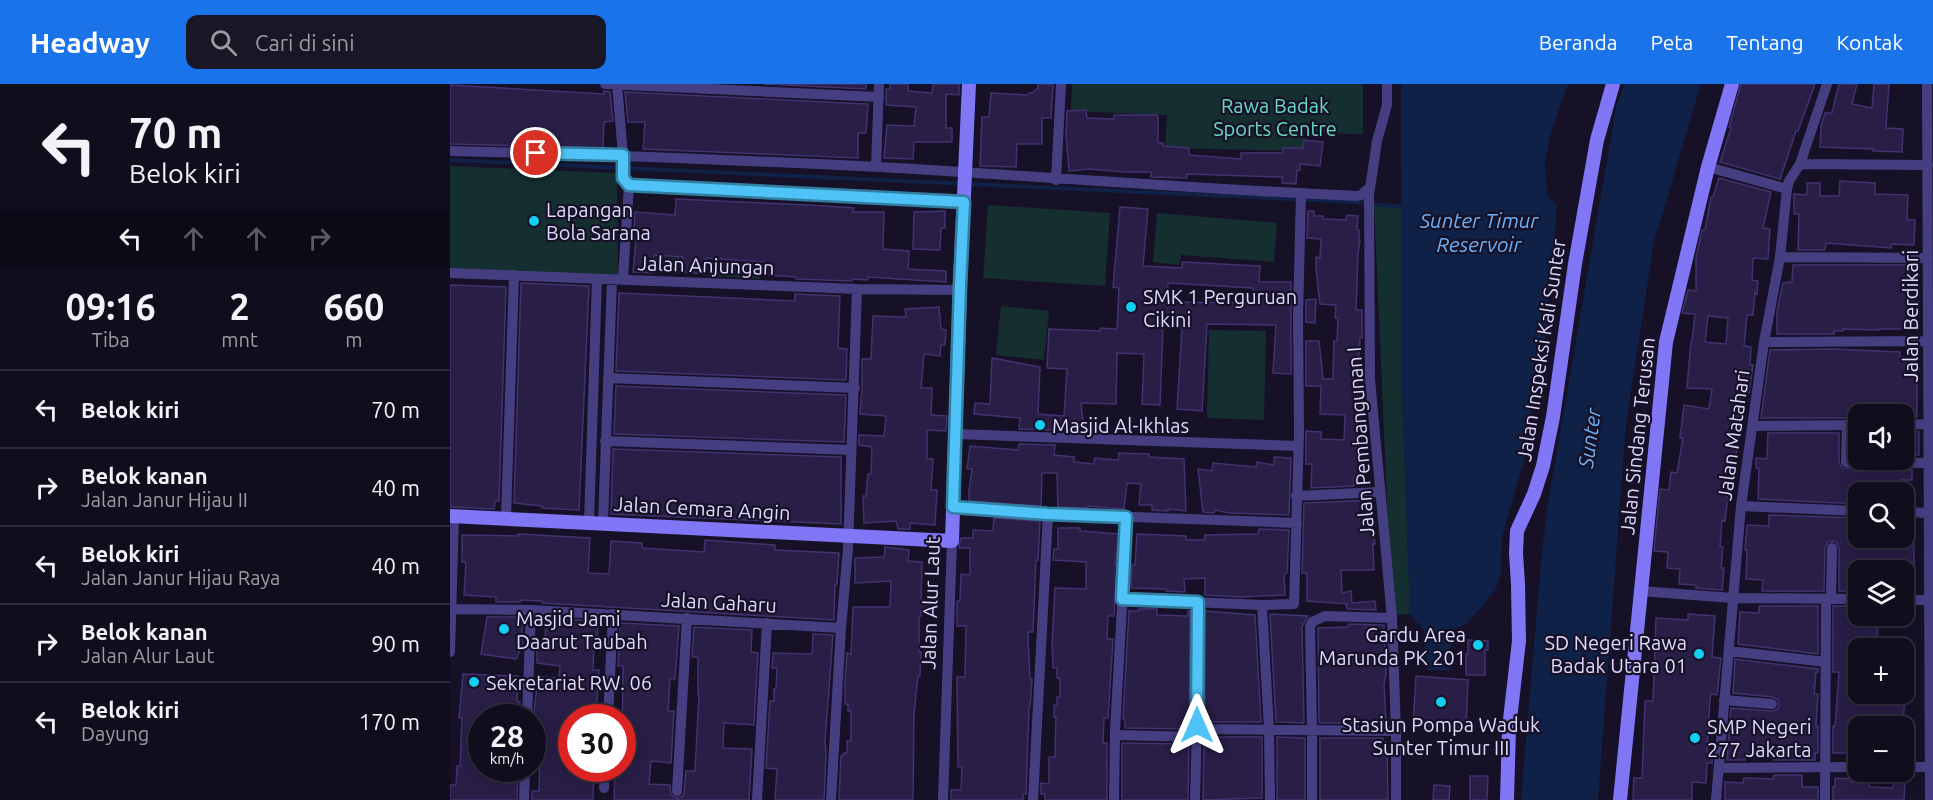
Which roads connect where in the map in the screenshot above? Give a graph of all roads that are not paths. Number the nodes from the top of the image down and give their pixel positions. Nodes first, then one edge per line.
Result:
1 (605, 84) edge
2 (617, 84) edge
3 (879, 84) edge
4 (969, 84) edge
5 (1061, 84) edge
6 (1387, 84) edge
7 (1613, 84) edge
8 (1732, 84) edge
9 (1827, 84) edge
10 (1927, 84) edge
11 (879, 97) junction
12 (450, 151) edge
13 (623, 159) junction
14 (1800, 164) junction
15 (1928, 165) junction
16 (1708, 166) junction
17 (876, 167) junction
18 (965, 174) junction
19 (1056, 180) junction
20 (629, 185) junction
21 (1787, 189) junction
22 (1369, 191) junction
23 (1301, 198) junction
24 (964, 200) junction
25 (1780, 257) junction
26 (1928, 258) junction
27 (450, 273) edge
28 (514, 275) junction
29 (597, 279) junction
30 (617, 279) junction
31 (857, 289) junction
32 (960, 290) junction
33 (1928, 341) junction
34 (1764, 342) junction
35 (608, 378) junction
36 (855, 387) junction
37 (1928, 424) junction
38 (1846, 425) joint
39 (1914, 425) edge
40 (1753, 426) junction
41 (955, 434) junction
42 (605, 441) junction
43 (1298, 446) junction
44 (851, 450) junction
45 (1930, 470) edge
46 (1380, 492) junction
47 (1296, 496) junction
48 (1741, 506) junction
49 (953, 507) junction
50 (1848, 511) edge
51 (1914, 512) edge
52 (1928, 513) junction
53 (1048, 514) junction
54 (452, 516) edge
55 (506, 517) junction
56 (1126, 517) junction
57 (596, 522) junction
58 (1297, 523) junction
59 (848, 541) junction
60 (952, 541) junction
61 (1832, 548) dead end
62 (1641, 591) junction
63 (1733, 598) junction
64 (1122, 599) junction
65 (1829, 599) junction
66 (1848, 599) edge
67 (1914, 600) edge
68 (1929, 600) junction
69 (1198, 602) junction
70 (1262, 604) junction
71 (451, 609) edge
72 (531, 610) junction
73 (613, 614) junction
74 (687, 618) junction
75 (1392, 618) junction
76 (767, 623) junction
77 (841, 628) junction
78 (1729, 651) junction
79 (450, 652) edge
80 (1826, 662) junction
81 (1724, 700) junction
82 (527, 704) edge
83 (609, 704) edge
84 (1772, 704) dead end
85 (1269, 729) junction
86 (1312, 731) junction
87 (1396, 731) junction
88 (1197, 733) junction
89 (1115, 735) junction
90 (1929, 766) junction
91 (1826, 767) junction
92 (1848, 767) edge
93 (1914, 767) edge
94 (1719, 768) junction
95 (525, 782) edge
96 (604, 782) edge
97 (604, 788) dead end
98 (677, 791) dead end
99 (524, 800) edge
100 (757, 800) edge
101 (831, 800) edge
102 (943, 800) edge
103 (1033, 800) edge
104 (1114, 800) edge
105 (1194, 800) edge
106 (1270, 800) edge
107 (1312, 800) edge
108 (1396, 800) edge
109 (1507, 800) edge
110 (1620, 800) edge
111 (1716, 800) edge
112 (1825, 800) edge
113 (1930, 800) edge

1 - 2 street
2 - 11 street
2 - 13 street
3 - 11 street
4 - 18 street, Jalan Alur Laut
5 - 19 street
6 - 22 street, Jalan Pembangunan I
7 - 109 street, Jalan Inspeksi Kali Sunter
8 - 16 street, Jalan Sindang Terusan
9 - 14 street, Jalan Matahari
10 - 15 street, Jalan Berdikari
11 - 17 street
12 - 13 street
13 - 17 street
13 - 20 street
14 - 15 street
14 - 21 street, Jalan Matahari
15 - 26 street, Jalan Berdikari
16 - 21 street
16 - 62 street, Jalan Sindang Terusan
17 - 18 street
18 - 19 street
18 - 24 street, Jalan Alur Laut
19 - 23 street
20 - 24 street
20 - 30 street
21 - 25 street, Jalan Matahari
22 - 23 street
22 - 46 street, Jalan Pembangunan I
23 - 43 street
24 - 32 street, Jalan Alur Laut
25 - 26 street
25 - 34 street, Jalan Matahari
26 - 33 street, Jalan Berdikari
27 - 28 street, Jalan Anjungan
28 - 29 street, Jalan Anjungan
28 - 55 street
29 - 30 street, Jalan Anjungan
29 - 57 street
30 - 31 street, Jalan Anjungan
30 - 35 street
31 - 32 street, Jalan Anjungan
31 - 36 street
32 - 41 street, Jalan Alur Laut
33 - 34 street
33 - 37 street, Jalan Berdikari
34 - 40 street, Jalan Matahari
35 - 36 street
35 - 42 street
36 - 44 street
37 - 39 street
37 - 45 street, Jalan Berdikari
38 - 40 street
38 - 45 street
40 - 48 street, Jalan Matahari
41 - 43 street
41 - 49 street, Jalan Alur Laut
42 - 44 street
42 - 57 street
43 - 47 street
44 - 59 street
45 - 52 street, Jalan Berdikari
46 - 47 street
46 - 75 street, Jalan Pembangunan I
47 - 58 street
48 - 50 street
48 - 63 street, Jalan Matahari
49 - 53 street
49 - 60 street, Jalan Alur Laut
51 - 52 street
52 - 68 street, Jalan Berdikari
53 - 56 street
53 - 103 street
54 - 55 street, Jalan Cemara Angin
54 - 71 street
55 - 57 street, Jalan Cemara Angin
56 - 58 street
56 - 64 street
57 - 59 street, Jalan Cemara Angin
58 - 70 street
59 - 60 street, Jalan Cemara Angin
59 - 77 street
60 - 102 street, Jalan Alur Laut
61 - 65 street
62 - 63 street
62 - 110 street, Jalan Sindang Terusan
63 - 65 street
63 - 78 street, Jalan Matahari
64 - 69 street
64 - 89 street
65 - 66 street
65 - 80 street
67 - 68 street
68 - 90 street, Jalan Berdikari
69 - 70 street
69 - 88 street
70 - 85 street
71 - 72 street, Jalan Gaharu
71 - 79 street
72 - 73 street, Jalan Gaharu
72 - 82 street
73 - 74 street, Jalan Gaharu
73 - 83 street
74 - 76 street, Jalan Gaharu
74 - 98 street
75 - 86 street
75 - 87 street, Jalan Pembangunan I
76 - 77 street, Jalan Gaharu
76 - 100 street
77 - 101 street
78 - 80 street
78 - 81 street, Jalan Matahari
80 - 91 street
81 - 84 street
81 - 94 street, Jalan Matahari
85 - 86 street
85 - 88 street
85 - 106 street
86 - 87 street
86 - 107 street
87 - 108 street, Jalan Pembangunan I
88 - 89 street
88 - 105 street
89 - 104 street
90 - 93 street
90 - 113 street, Jalan Berdikari
91 - 92 street
91 - 94 street
91 - 112 street
94 - 111 street, Jalan Matahari
95 - 99 street
96 - 97 street

